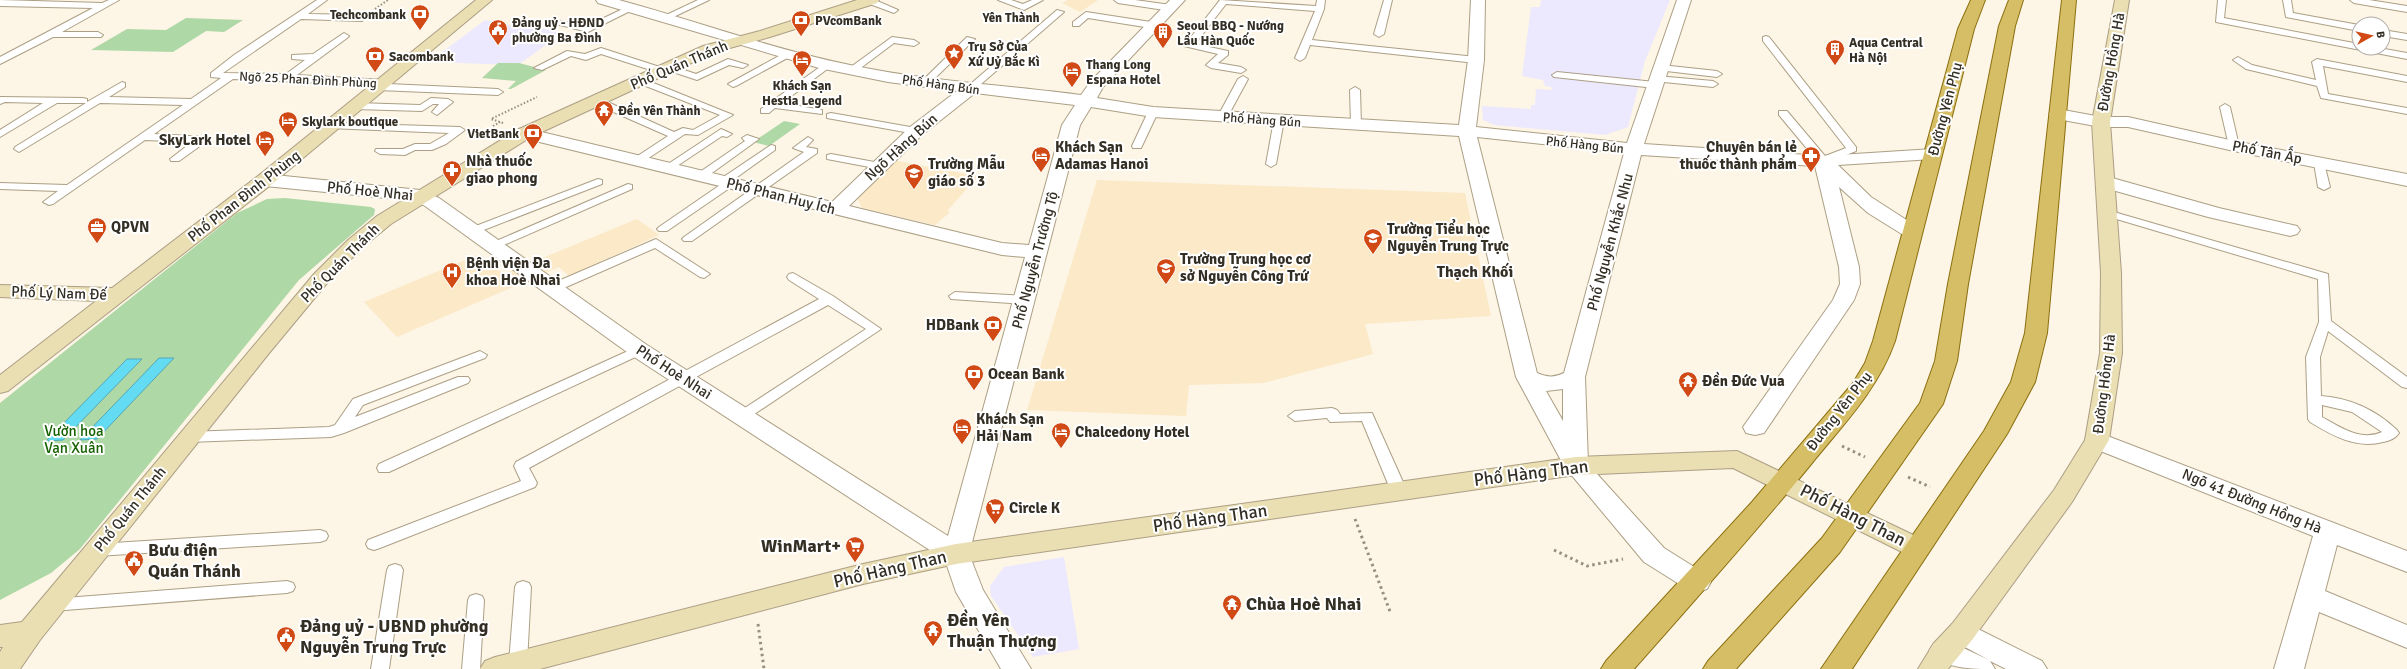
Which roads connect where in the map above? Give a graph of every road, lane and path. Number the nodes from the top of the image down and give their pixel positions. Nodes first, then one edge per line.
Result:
1 (115, 0) edge
2 (323, 0) edge
3 (485, 0) edge
4 (603, 0) edge
5 (705, 0) edge
6 (1002, 0) edge
7 (1039, 0) edge
8 (1118, 0) edge
9 (1388, 0) edge
10 (1478, 0) edge
11 (1684, 0) edge
12 (1978, 0) edge
13 (2016, 0) edge
14 (2069, 0) edge
15 (2122, 0) edge
16 (2222, 0) edge
17 (2286, 0) edge
18 (2354, 0) edge
19 (866, 1) edge
20 (0, 3) edge
21 (1175, 4) edge
22 (633, 5) edge
23 (1320, 5) edge
24 (104, 6) junction
25 (2407, 9) edge
26 (894, 10) dead end
27 (1060, 12) dead end
28 (298, 16) junction
29 (362, 18) dead end
30 (664, 18) junction
31 (556, 23) dead end
32 (1076, 24) dead end
33 (1152, 25) junction
34 (2351, 27) edge
35 (52, 34) junction
36 (1379, 34) dead end
37 (2391, 34) edge
38 (98, 35) dead end
39 (344, 36) dead end
40 (2407, 37) edge
41 (970, 39) dead end
42 (1766, 39) dead end
43 (736, 41) junction
44 (1306, 42) junction
45 (914, 43) dead end
46 (2351, 45) edge
47 (2391, 53) edge
48 (788, 54) junction
49 (2407, 56) edge
50 (295, 57) dead end
51 (314, 57) junction
52 (1300, 58) dead end
53 (1476, 60) junction
54 (2238, 60) dead end
55 (0, 61) edge
56 (743, 65) dead end
57 (827, 65) junction
58 (539, 68) dead end
59 (666, 69) junction
60 (851, 70) junction
61 (1717, 74) dead end
62 (1557, 75) dead end
63 (231, 76) junction
64 (288, 77) junction
65 (1658, 77) junction
66 (2407, 79) edge
67 (641, 81) junction
68 (733, 84) dead end
69 (924, 84) junction
70 (1713, 84) dead end
71 (2322, 84) junction
72 (122, 85) dead end
73 (381, 85) junction
74 (970, 89) junction
75 (1354, 90) dead end
76 (498, 92) dead end
77 (537, 97) dead end
78 (56, 100) junction
79 (98, 100) junction
80 (0, 101) edge
81 (83, 101) dead end
82 (597, 101) junction
83 (1084, 101) junction
84 (193, 102) junction
85 (355, 106) junction
86 (2058, 107) junction
87 (2226, 107) dead end
88 (2407, 111) edge
89 (437, 112) dead end
90 (818, 112) dead end
91 (1153, 112) junction
92 (1783, 113) dead end
93 (2101, 115) junction
94 (831, 116) dead end
95 (1223, 116) junction
96 (1279, 120) junction
97 (1356, 125) junction
98 (332, 126) junction
99 (493, 126) dead end
100 (916, 131) junction
101 (1466, 131) junction
102 (525, 133) junction
103 (669, 133) dead end
104 (0, 134) edge
105 (727, 134) dead end
106 (143, 137) junction
107 (747, 138) dead end
108 (808, 140) dead end
109 (1137, 146) dead end
110 (2234, 146) junction
111 (771, 148) dead end
112 (18, 149) dead end
113 (1634, 149) junction
114 (380, 151) dead end
115 (1933, 154) junction
116 (831, 157) dead end
117 (175, 159) dead end
118 (637, 161) junction
119 (1823, 161) junction
120 (2319, 163) junction
121 (1271, 164) dead end
122 (880, 166) junction
123 (667, 168) junction
124 (701, 176) junction
125 (265, 180) junction
126 (2407, 180) edge
127 (598, 182) dead end
128 (726, 182) junction
129 (2104, 182) junction
130 (0, 186) edge
131 (628, 187) dead end
132 (2324, 187) dead end
133 (69, 188) junction
134 (758, 190) junction
135 (420, 196) junction
136 (49, 202) dead end
137 (835, 209) junction
138 (2107, 213) junction
139 (663, 229) dead end
140 (2290, 230) dead end
141 (472, 231) junction
142 (1912, 232) junction
143 (688, 239) dead end
144 (493, 245) junction
145 (1038, 252) junction
146 (704, 274) dead end
147 (793, 277) dead end
148 (553, 288) junction
149 (0, 291) edge
150 (118, 295) junction
151 (955, 296) dead end
152 (829, 299) junction
153 (1025, 300) junction
154 (2325, 322) junction
155 (640, 350) junction
156 (480, 355) dead end
157 (1527, 377) junction
158 (1574, 377) junction
159 (683, 379) junction
160 (463, 380) dead end
161 (2407, 384) edge
162 (0, 386) edge
163 (2315, 400) junction
164 (742, 416) junction
165 (1295, 416) dead end
166 (1755, 427) dead end
167 (339, 430) junction
168 (188, 437) junction
169 (2097, 440) junction
170 (1576, 466) junction
171 (384, 468) dead end
172 (1784, 481) junction
173 (1399, 491) junction
174 (1347, 498) junction
175 (1854, 515) junction
176 (2328, 531) junction
177 (320, 536) dead end
178 (374, 544) dead end
179 (1917, 548) junction
180 (97, 550) junction
181 (1554, 550) dead end
182 (1650, 552) junction
183 (956, 554) junction
184 (2407, 562) edge
185 (395, 570) dead end
186 (1697, 582) junction
187 (287, 587) dead end
188 (524, 587) dead end
189 (2310, 596) junction
190 (476, 600) dead end
191 (755, 602) junction
192 (52, 605) junction
193 (1391, 614) dead end
194 (30, 632) junction
195 (0, 636) edge
196 (2407, 637) edge
197 (1947, 651) edge
198 (525, 664) edge
199 (4, 669) edge
200 (380, 669) edge
201 (471, 669) edge
202 (764, 669) edge
203 (1016, 669) edge
204 (1616, 669) edge
205 (1718, 669) edge
206 (1836, 669) edge
207 (1980, 669) edge
208 (2032, 669) edge
209 (2289, 669) edge

1 - 24 lane
2 - 28 lane
3 - 73 street, Phố Phan Đình Phùng
4 - 22 street, Phố Hàng Bún
5 - 30 lane
6 - 7 lane
8 - 21 lane
9 - 36 lane
10 - 53 street
11 - 65 street, Phố Nguyễn Khắc Nhu
12 - 115 main road, Đường Yên Phụ
13 - 175 main road
14 - 86 main road
15 - 93 street, Đường Hồng Hà
16 - 46 lane
17 - 34 lane
18 - 25 lane
19 - 26 lane
19 - 43 street, Phố Quán Thánh
20 - 24 lane
21 - 33 street, Phố Nguyễn Trường Tộ
22 - 30 street, Phố Hàng Bún
22 - 31 lane
23 - 44 lane
23 - 95 lane
24 - 35 lane
27 - 74 lane
28 - 29 lane
28 - 63 lane, Ngõ 25 Phan Đình Phùng
30 - 43 street, Phố Hàng Bún
32 - 33 lane
33 - 83 street, Phố Nguyễn Trường Tộ
35 - 38 lane
35 - 55 lane
37 - 40 lane
39 - 51 lane
41 - 69 lane
42 - 119 lane
43 - 48 street, Phố Hàng Bún
43 - 59 street, Phố Quán Thánh
44 - 52 lane
44 - 53 lane
45 - 60 lane
47 - 49 lane
48 - 57 street, Phố Hàng Bún
48 - 68 lane
50 - 51 lane
51 - 64 lane
53 - 101 street
54 - 71 lane
56 - 59 lane
57 - 60 street, Phố Hàng Bún
57 - 90 lane
58 - 59 lane
59 - 67 street, Phố Quán Thánh
60 - 69 street, Phố Hàng Bún
61 - 65 lane
62 - 65 lane
63 - 64 lane, Ngõ 25 Phan Đình Phùng
63 - 84 lane
64 - 73 lane, Ngõ 25 Phan Đình Phùng
65 - 70 lane
65 - 113 street, Phố Nguyễn Khắc Nhu
66 - 71 lane
67 - 82 street, Phố Quán Thánh
67 - 118 lane
69 - 74 street, Phố Hàng Bún
71 - 88 lane
72 - 79 lane
73 - 76 lane, Ngõ 25 Phan Đình Phùng
73 - 85 street, Phố Phan Đình Phùng
74 - 83 street, Phố Hàng Bún
74 - 100 street, Ngõ Hàng Bún
75 - 97 lane
77 - 99 path
78 - 80 lane
78 - 81 lane
78 - 104 lane
79 - 84 lane
79 - 112 lane
82 - 102 street, Phố Quán Thánh
82 - 103 lane
83 - 91 street, Phố Hàng Bún
83 - 145 street, Phố Nguyễn Trường Tộ
84 - 106 lane
85 - 89 lane
85 - 98 street, Phố Phan Đình Phùng
86 - 93 street, Phố Tân Ấp
86 - 179 main road
87 - 110 lane
91 - 95 street, Phố Hàng Bún
91 - 109 lane
92 - 119 lane
93 - 110 street, Phố Tân Ấp
93 - 129 street, Đường Hồng Hà
94 - 100 lane
95 - 96 street, Phố Hàng Bún
96 - 97 street, Phố Hàng Bún
96 - 121 lane
97 - 101 street, Phố Hàng Bún
98 - 114 lane
98 - 125 street, Phố Phan Đình Phùng
100 - 122 street, Ngõ Hàng Bún
101 - 113 street, Phố Hàng Bún
101 - 157 street
102 - 118 street, Phố Phan Huy Ích
102 - 135 street, Phố Quán Thánh
105 - 123 lane
106 - 117 lane
106 - 133 lane
107 - 124 lane
108 - 134 lane
110 - 120 street, Phố Tân Ấp
111 - 128 lane
113 - 119 street, Phố Hàng Bún
113 - 158 street, Phố Nguyễn Khắc Nhu
115 - 119 street, Phố Hàng Bún
115 - 142 main road, Đường Yên Phụ
116 - 122 lane
118 - 123 street, Phố Phan Huy Ích
119 - 142 street
119 - 166 street
120 - 126 street, Phố Tân Ấp
120 - 132 lane
122 - 137 street, Ngõ Hàng Bún
123 - 124 street, Phố Phan Huy Ích
124 - 128 street, Phố Phan Huy Ích
125 - 135 street, Phố Hoè Nhai
125 - 150 street, Phố Phan Đình Phùng
127 - 141 lane
128 - 134 street, Phố Phan Huy Ích
128 - 139 lane
129 - 138 street, Đường Hồng Hà
129 - 140 street
130 - 133 lane
131 - 144 lane
133 - 136 lane
134 - 137 street, Phố Phan Huy Ích
134 - 143 lane
135 - 141 street, Phố Hoè Nhai
135 - 168 street, Phố Quán Thánh
137 - 145 street, Phố Phan Huy Ích
138 - 154 lane
138 - 169 street, Đường Hồng Hà
141 - 144 street, Phố Hoè Nhai
142 - 172 main road, Đường Yên Phụ
144 - 148 street, Phố Hoè Nhai
145 - 153 street, Phố Nguyễn Trường Tộ
146 - 148 lane
147 - 152 lane
148 - 155 street, Phố Hoè Nhai
149 - 150 street, Phố Lý Nam Đế
150 - 162 street, Phố Phan Đình Phùng
151 - 153 lane
152 - 159 lane
152 - 164 lane
153 - 183 street, Phố Nguyễn Trường Tộ
154 - 161 lane
154 - 163 lane
155 - 159 street, Phố Hoè Nhai
155 - 171 lane
156 - 167 lane
157 - 158 street
157 - 170 street
158 - 170 street, Phố Nguyễn Khắc Nhu
159 - 164 street, Phố Hoè Nhai
159 - 178 lane
160 - 167 lane
163 - 163 lane
164 - 183 street, Phố Hoè Nhai
165 - 173 lane
167 - 168 lane
168 - 180 street, Phố Quán Thánh
169 - 176 street, Ngõ 41 Đường Hồng Hà
169 - 197 street, Đường Hồng Hà
170 - 172 street, Phố Hàng Than
170 - 173 street, Phố Hàng Than
170 - 182 street
172 - 175 street, Phố Hàng Than
172 - 186 main road, Đường Yên Phụ
173 - 174 street, Phố Hàng Than
174 - 183 street, Phố Hàng Than
174 - 193 path
175 - 179 street, Phố Hàng Than
175 - 205 main road
176 - 184 street, Ngõ 41 Đường Hồng Hà
176 - 189 street
177 - 180 lane
179 - 206 main road
180 - 192 street, Phố Quán Thánh
181 - 182 path
182 - 186 street
183 - 191 street, Phố Hàng Than
183 - 203 street
185 - 200 lane
186 - 204 main road, Đường Yên Phụ
187 - 192 lane
188 - 198 lane
189 - 196 street
189 - 209 street
190 - 201 lane
191 - 198 street, Phố Hàng Than
191 - 202 path
192 - 194 street, Phố Quán Thánh
194 - 195 street
194 - 199 street, Phố Quán Thánh
197 - 207 street
197 - 208 street

